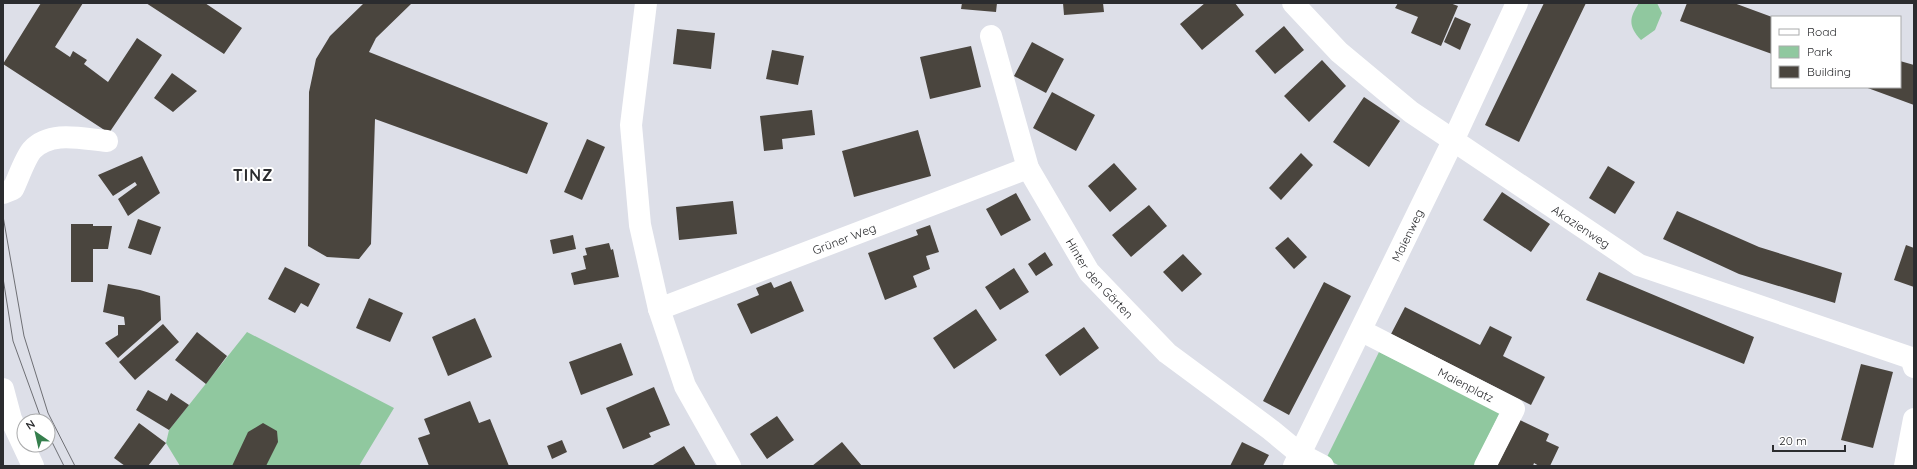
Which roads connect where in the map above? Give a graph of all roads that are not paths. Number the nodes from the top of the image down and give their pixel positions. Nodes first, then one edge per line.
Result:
1 (646, 3) edge
2 (1293, 3) edge
3 (1517, 3) edge
4 (991, 36) dead end
5 (106, 140) dead end
6 (1453, 141) junction
7 (1028, 168) junction
8 (3, 193) edge
9 (659, 309) junction
10 (1362, 331) junction
11 (1914, 366) edge
12 (3, 389) edge
13 (1914, 419) edge
14 (1297, 460) edge
15 (33, 466) edge
16 (730, 466) edge
17 (1323, 466) edge
18 (1485, 466) edge
19 (1905, 466) edge

1 - 9 street
2 - 6 street, Akazienweg
3 - 6 street, Maienweg
4 - 7 street, Hinter den Gärten
5 - 8 street
6 - 10 street, Maienweg
6 - 11 street, Akazienweg
7 - 9 street, Grüner Weg
7 - 14 street, Hinter den Gärten
9 - 16 street
10 - 14 street, Maienweg
10 - 18 street, Maienplatz
12 - 15 street
13 - 19 street
14 - 17 street

